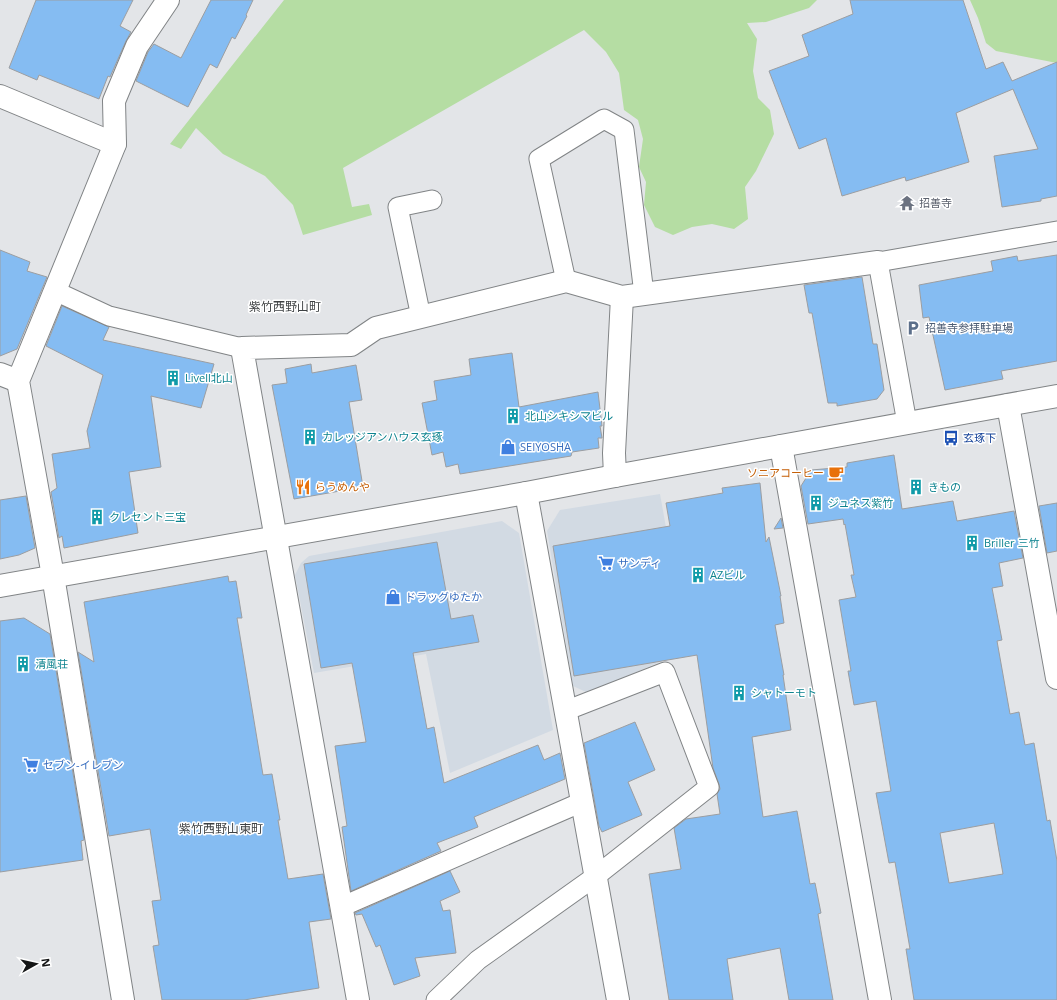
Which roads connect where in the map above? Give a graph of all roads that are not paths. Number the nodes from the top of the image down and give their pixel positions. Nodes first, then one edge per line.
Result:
1 (168, 0) edge
2 (0, 96) edge
3 (115, 144) junction
4 (432, 200) dead end
5 (1057, 231) edge
6 (878, 262) junction
7 (566, 281) junction
8 (54, 291) junction
9 (644, 294) junction
10 (622, 296) junction
11 (420, 317) junction
12 (242, 348) junction
13 (9, 378) edge
14 (1057, 396) edge
15 (1008, 405) junction
16 (907, 423) junction
17 (781, 446) junction
18 (615, 476) junction
19 (526, 494) junction
20 (276, 537) junction
21 (53, 576) junction
22 (0, 586) edge
23 (1057, 678) edge
24 (565, 711) junction
25 (582, 802) junction
26 (596, 876) junction
27 (341, 907) junction
28 (124, 1000) edge
29 (358, 1000) edge
30 (436, 1000) edge
31 (618, 1000) edge
32 (880, 1000) edge

1 - 3 street
2 - 3 street
3 - 8 street
4 - 11 lane
5 - 6 lane
6 - 9 street
6 - 16 lane
7 - 9 lane
7 - 10 street
7 - 11 street
8 - 12 lane
8 - 13 street
9 - 10 street
10 - 18 street
11 - 12 street
12 - 20 street
13 - 21 street
14 - 15 street
15 - 16 street
15 - 23 street
16 - 17 street
17 - 18 street
17 - 32 street
18 - 19 street
19 - 20 street
19 - 24 street
20 - 21 street
20 - 27 street
21 - 22 street
21 - 28 street
24 - 25 street
24 - 26 lane
25 - 26 street
25 - 27 lane
26 - 30 lane
26 - 31 street
27 - 29 street

